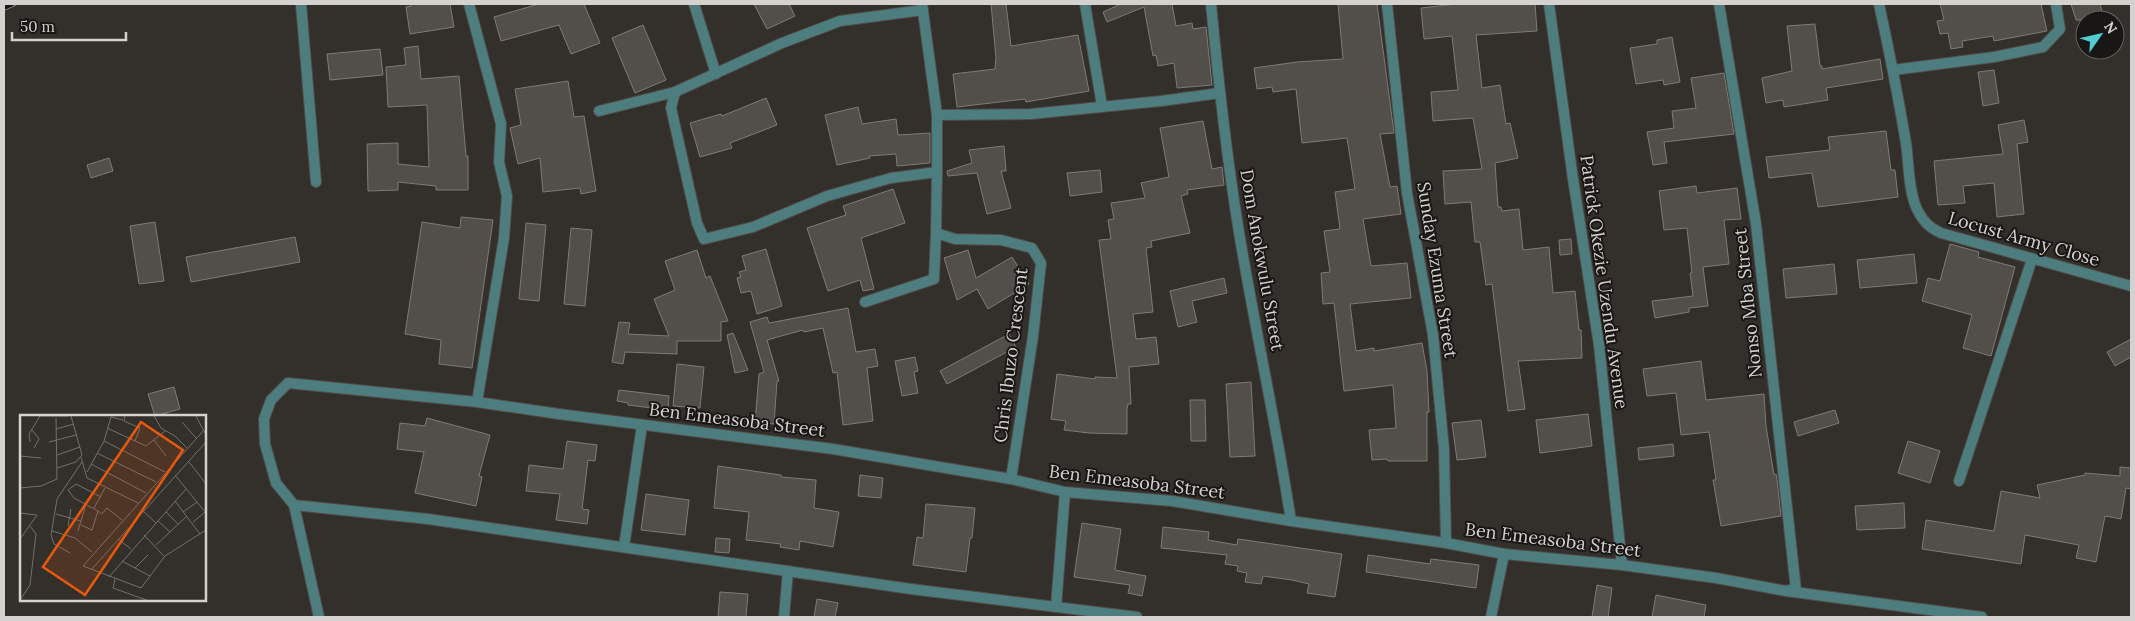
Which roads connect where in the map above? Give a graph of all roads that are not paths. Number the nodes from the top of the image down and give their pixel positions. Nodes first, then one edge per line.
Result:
1 (302, 4) edge
2 (469, 4) edge
3 (694, 4) edge
4 (1085, 4) edge
5 (1211, 4) edge
6 (1387, 4) edge
7 (1550, 4) edge
8 (1719, 4) edge
9 (1879, 4) edge
10 (2056, 4) edge
11 (923, 7) edge
12 (1892, 70) junction
13 (716, 74) junction
14 (675, 92) junction
15 (1220, 93) junction
16 (1102, 106) junction
17 (599, 111) dead end
18 (937, 116) junction
19 (936, 172) junction
20 (316, 182) dead end
21 (936, 233) junction
22 (2032, 259) junction
23 (2131, 286) edge
24 (865, 302) dead end
25 (477, 402) junction
26 (642, 425) junction
27 (1011, 479) junction
28 (1959, 481) dead end
29 (1065, 492) junction
30 (294, 504) junction
31 (1291, 521) junction
32 (1446, 543) junction
33 (624, 547) junction
34 (1504, 554) junction
35 (1622, 565) junction
36 (788, 571) junction
37 (1786, 591) junction
38 (1056, 607) junction
39 (319, 617) edge
40 (784, 617) edge
41 (1137, 617) edge
42 (1492, 617) edge
43 (1982, 617) edge

1 - 20 street
2 - 25 street
3 - 13 street
4 - 16 street
5 - 15 street, Dom Anokwulu Street
6 - 32 street, Sunday Ezuma Street
7 - 35 street, Patrick Okezie Uzendu Avenue
8 - 37 street, Nonso Mba Street
9 - 12 street, Locust Army Close
10 - 12 street
11 - 13 street
11 - 18 street
12 - 22 street, Locust Army Close
13 - 14 street
14 - 17 street
14 - 19 street
15 - 16 street
15 - 31 street, Dom Anokwulu Street
16 - 18 street
18 - 19 street
19 - 21 street
21 - 24 street
21 - 27 street, Chris Ibuzo Crescent
22 - 23 street, Locust Army Close
22 - 28 street
25 - 26 street, Ben Emeasoba Street
25 - 30 street, Ben Emeasoba Street
26 - 27 street, Ben Emeasoba Street
26 - 33 street
27 - 29 street, Ben Emeasoba Street
29 - 31 street, Ben Emeasoba Street
29 - 38 street
30 - 33 street
30 - 39 street
31 - 32 street, Ben Emeasoba Street
32 - 34 street, Ben Emeasoba Street
33 - 36 street
34 - 35 street, Ben Emeasoba Street
34 - 42 street
35 - 37 street, Ben Emeasoba Street
36 - 38 street
36 - 40 street
37 - 43 street, Ben Emeasoba Street
38 - 41 street

